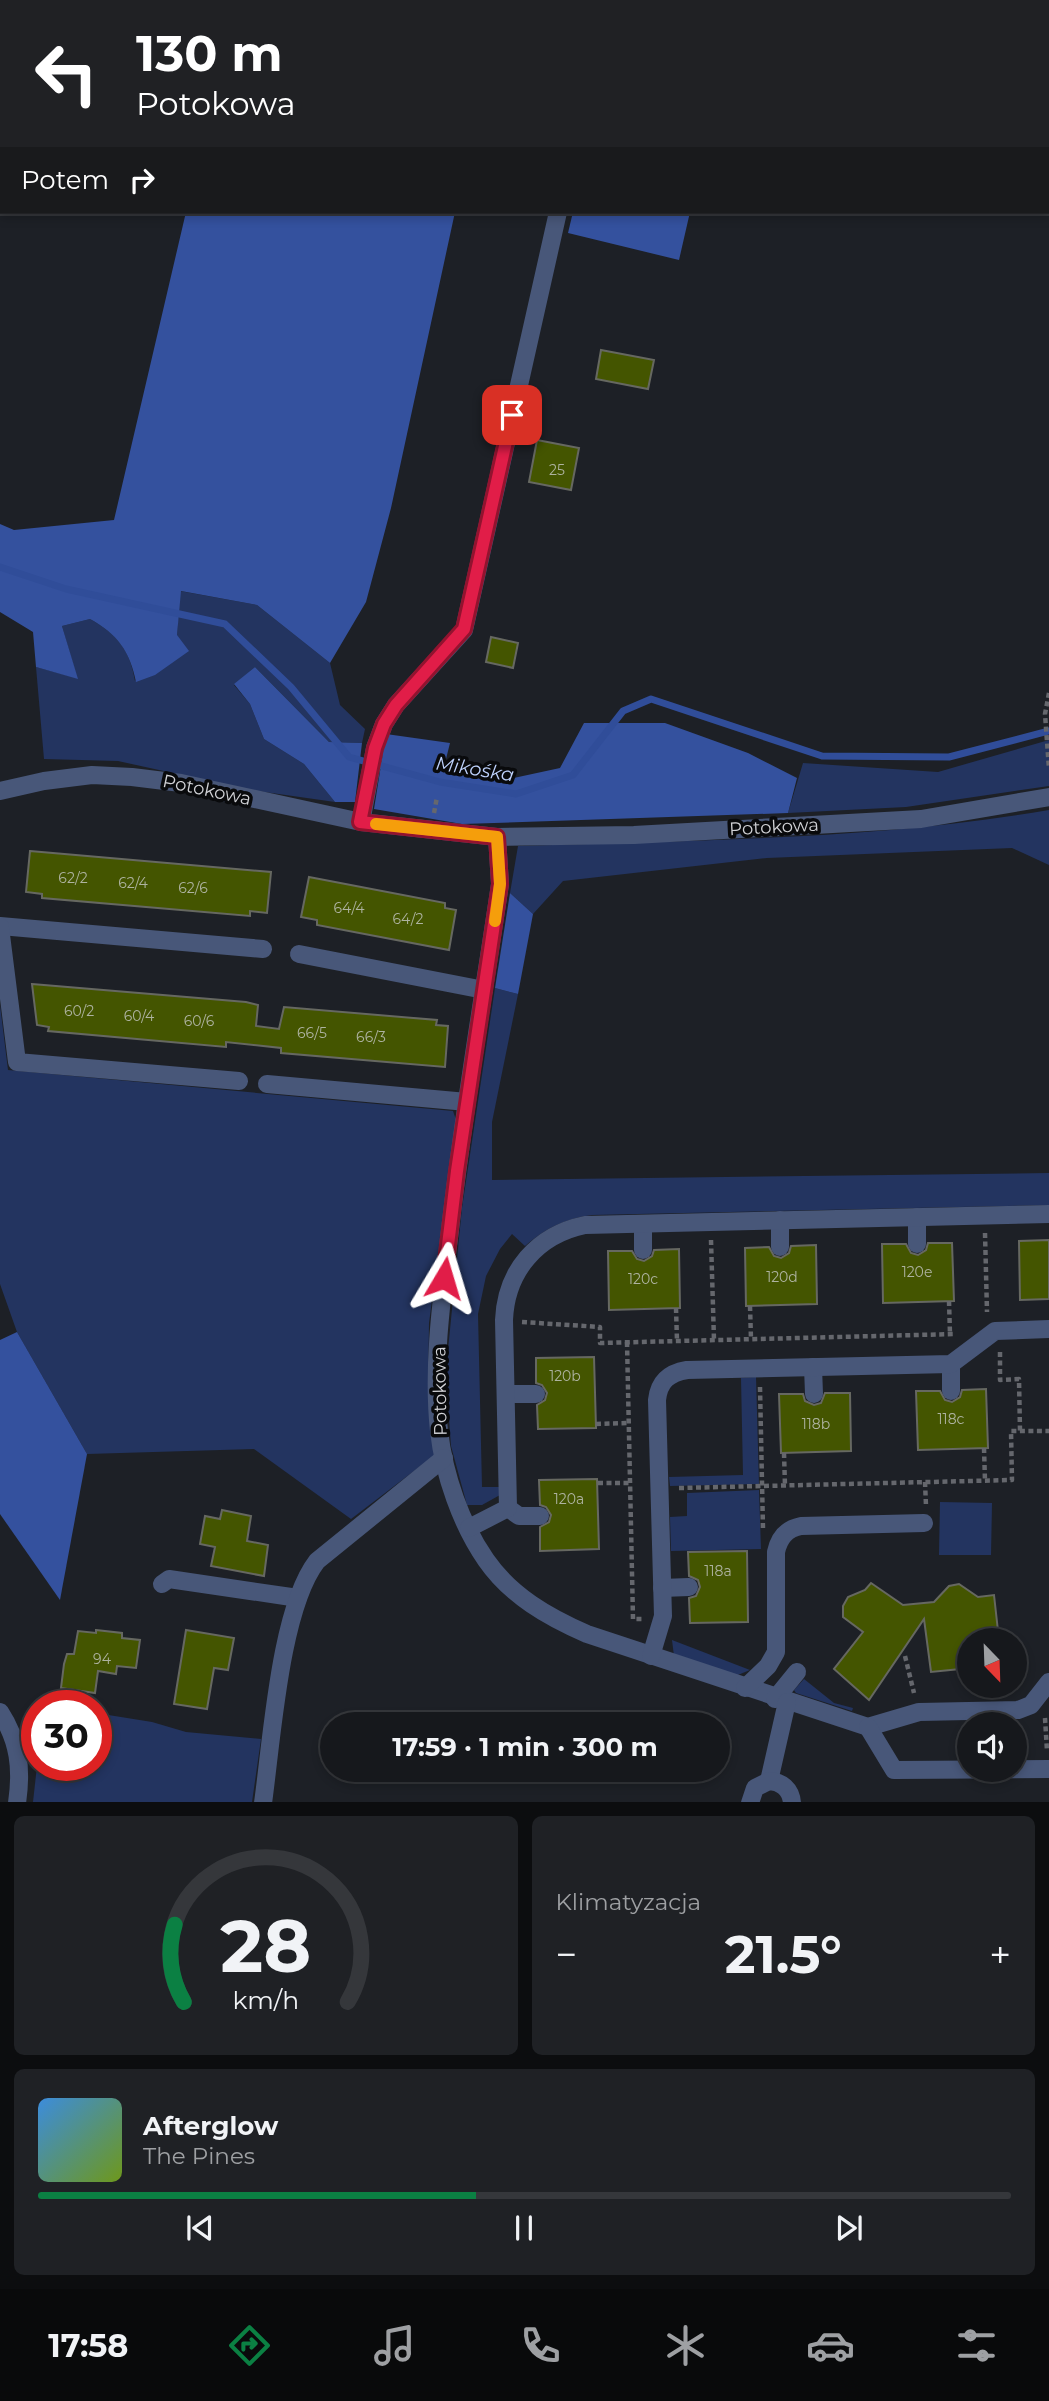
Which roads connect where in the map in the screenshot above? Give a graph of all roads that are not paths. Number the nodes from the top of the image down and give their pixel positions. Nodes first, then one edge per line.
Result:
1 (558, 214) edge
2 (0, 791) edge
3 (1049, 797) edge
4 (360, 822) junction
5 (497, 837) junction
6 (0, 927) edge
7 (263, 949) dead end
8 (299, 954) dead end
9 (484, 990) junction
10 (239, 1082) dead end
11 (267, 1084) dead end
12 (467, 1102) junction
13 (1049, 1213) edge
14 (917, 1217) junction
15 (780, 1220) junction
16 (643, 1224) junction
17 (917, 1244) dead end
18 (780, 1247) dead end
19 (643, 1251) dead end
20 (1049, 1329) edge
21 (951, 1364) junction
22 (813, 1367) junction
23 (951, 1391) dead end
24 (506, 1394) junction
25 (536, 1394) dead end
26 (814, 1394) dead end
27 (444, 1458) junction
28 (508, 1508) junction
29 (540, 1516) dead end
30 (924, 1523) dead end
31 (469, 1528) junction
32 (162, 1584) dead end
33 (689, 1587) dead end
34 (662, 1588) junction
35 (298, 1598) junction
36 (651, 1656) junction
37 (797, 1672) dead end
38 (745, 1688) junction
39 (1044, 1690) edge
40 (781, 1700) junction
41 (0, 1712) edge
42 (868, 1727) junction
43 (1048, 1769) edge
44 (769, 1781) junction
45 (17, 1802) edge
46 (263, 1802) edge
47 (750, 1802) edge
48 (792, 1802) edge

1 - 4 street
2 - 4 street, Potokowa
3 - 5 street, Potokowa
4 - 5 street, Potokowa
5 - 9 street, Potokowa
6 - 7 street
6 - 10 street
8 - 9 street
9 - 12 street, Potokowa
11 - 12 street
12 - 27 street, Potokowa
13 - 14 street
14 - 15 street
14 - 17 street
15 - 16 street
15 - 18 street
16 - 19 street
16 - 24 street
20 - 21 street
21 - 22 street
21 - 23 street
22 - 26 street
22 - 34 street
24 - 25 street
24 - 28 street
27 - 31 street, Potokowa
27 - 35 street
28 - 29 street
28 - 31 street
30 - 38 street
31 - 36 street, Potokowa
32 - 35 street
33 - 34 street
34 - 36 street
35 - 46 street
36 - 38 street, Potokowa
37 - 40 street
38 - 40 street, Potokowa
39 - 42 street
40 - 42 street, Potokowa
40 - 44 street
41 - 45 street
42 - 43 street
44 - 47 street
44 - 48 street

